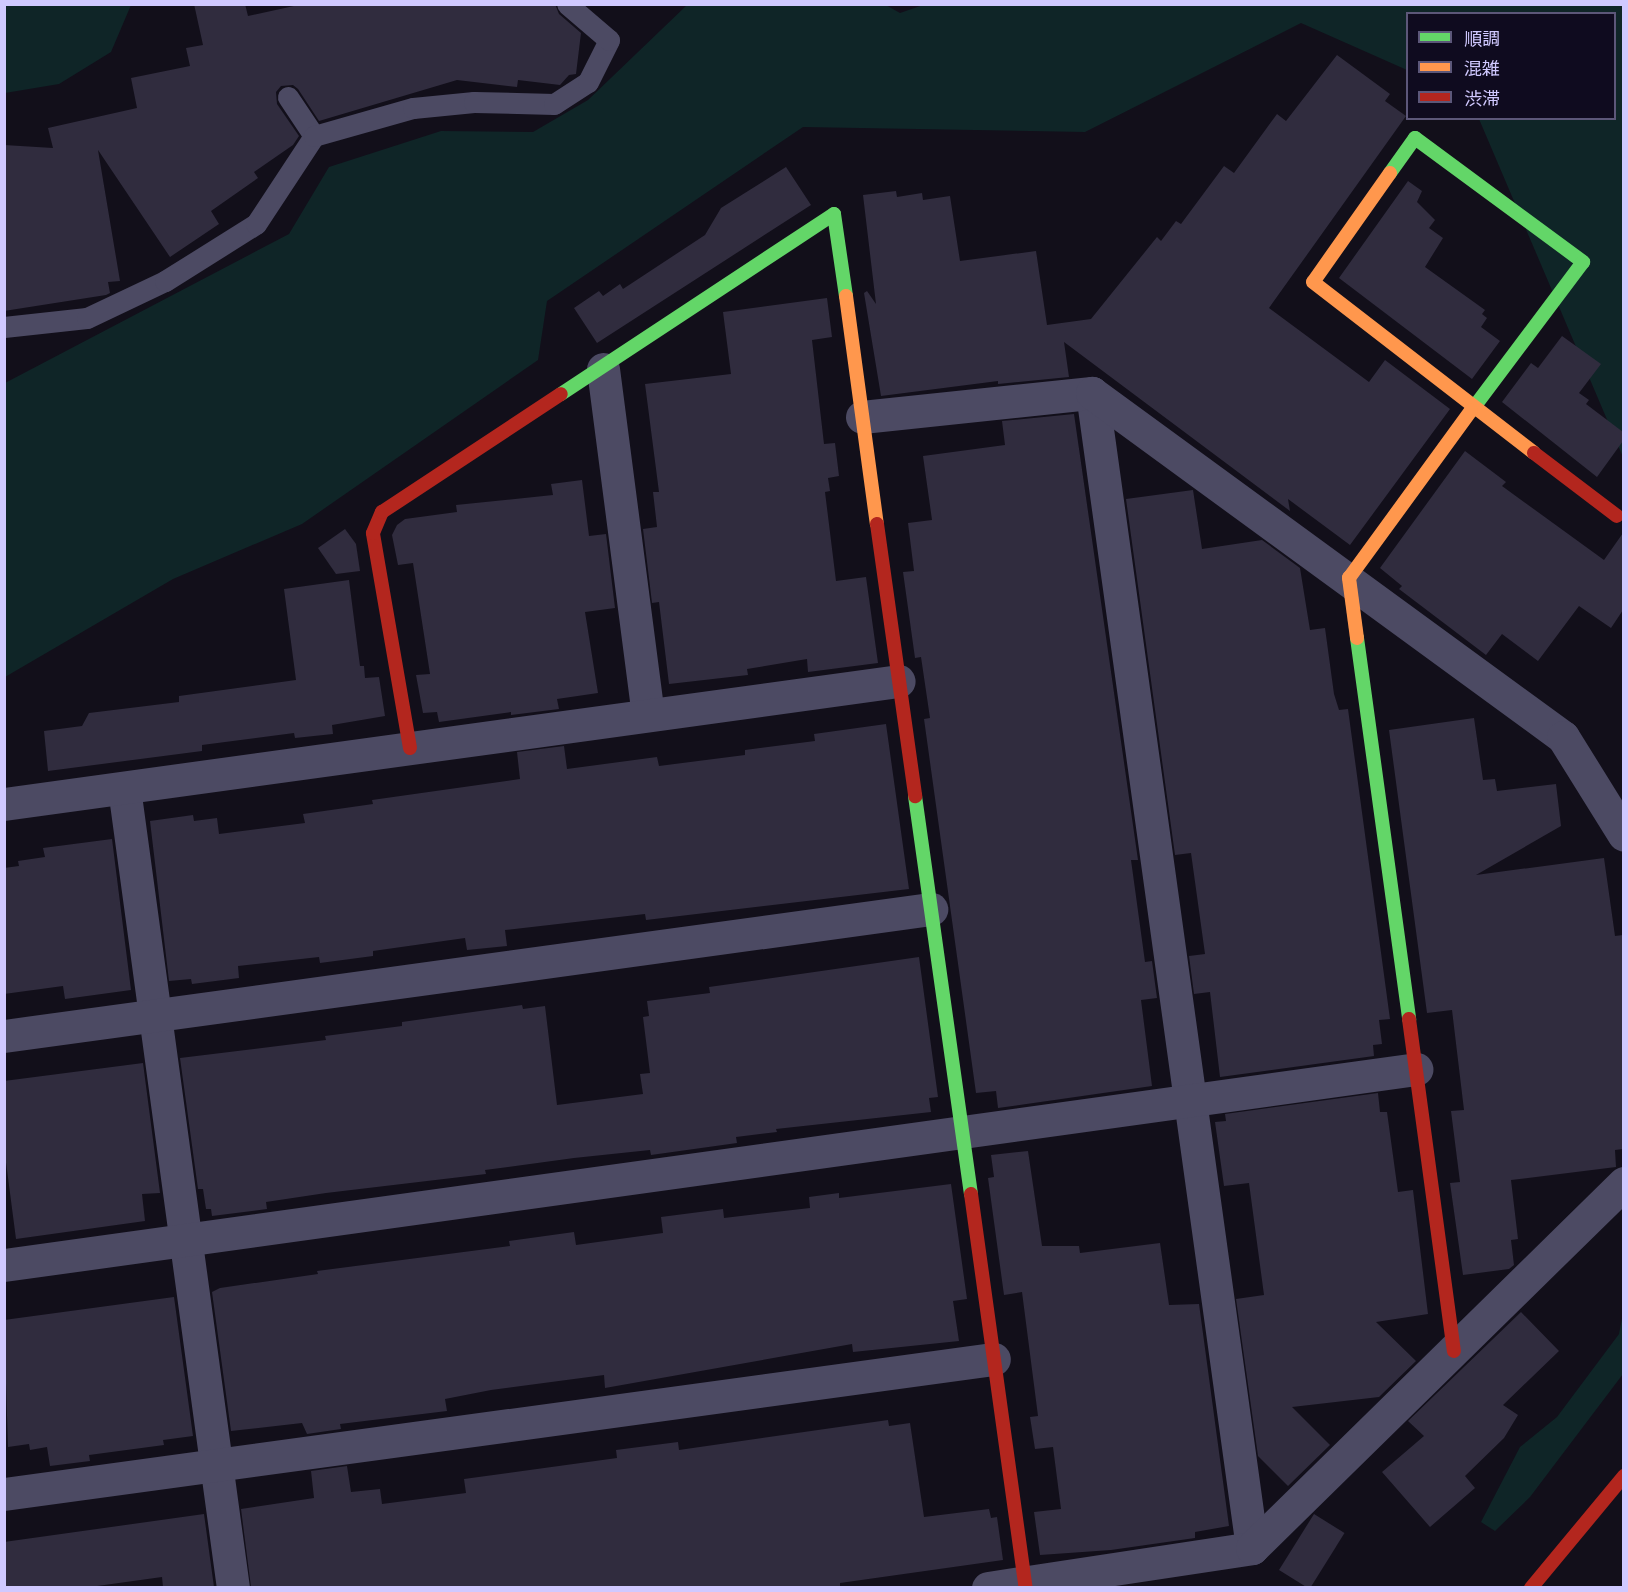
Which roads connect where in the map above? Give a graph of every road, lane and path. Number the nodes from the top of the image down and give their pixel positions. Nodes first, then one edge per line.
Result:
1 (567, 4) edge
2 (288, 97) dead end
3 (314, 136) junction
4 (4, 327) edge
5 (603, 369) junction
6 (1092, 393) junction
7 (1476, 405) junction
8 (862, 417) junction
9 (1617, 516) dead end
10 (1349, 578) junction
11 (899, 681) junction
12 (648, 716) junction
13 (410, 748) junction
14 (124, 788) junction
15 (4, 804) edge
16 (1623, 835) edge
17 (931, 909) junction
18 (156, 1015) junction
19 (4, 1036) edge
20 (1416, 1069) junction
21 (1190, 1101) junction
22 (963, 1134) junction
23 (1623, 1183) edge
24 (184, 1239) junction
25 (4, 1264) edge
26 (1455, 1351) junction
27 (994, 1359) junction
28 (218, 1464) junction
29 (1623, 1476) edge
30 (4, 1494) edge
31 (1252, 1548) junction
32 (1026, 1585) edge
33 (233, 1587) edge
34 (988, 1587) edge
35 (1531, 1587) edge

1 - 3 lane
2 - 3 lane
3 - 4 lane
5 - 8 street
5 - 12 street
5 - 13 street
6 - 8 street
6 - 10 street
6 - 21 street
7 - 7 street
7 - 9 street
7 - 10 street
8 - 11 street
10 - 16 street
10 - 20 street
11 - 12 street
11 - 17 street
12 - 13 street
13 - 14 street
14 - 15 street
14 - 18 street
17 - 18 street
17 - 22 street
18 - 19 street
18 - 24 street
20 - 21 street
20 - 26 street
21 - 22 street
21 - 31 street
22 - 24 street
22 - 27 street
23 - 26 street
24 - 25 street
24 - 28 street
26 - 31 street
27 - 28 street
27 - 32 street
28 - 30 street
28 - 33 street
29 - 35 street
31 - 32 street
32 - 34 street

